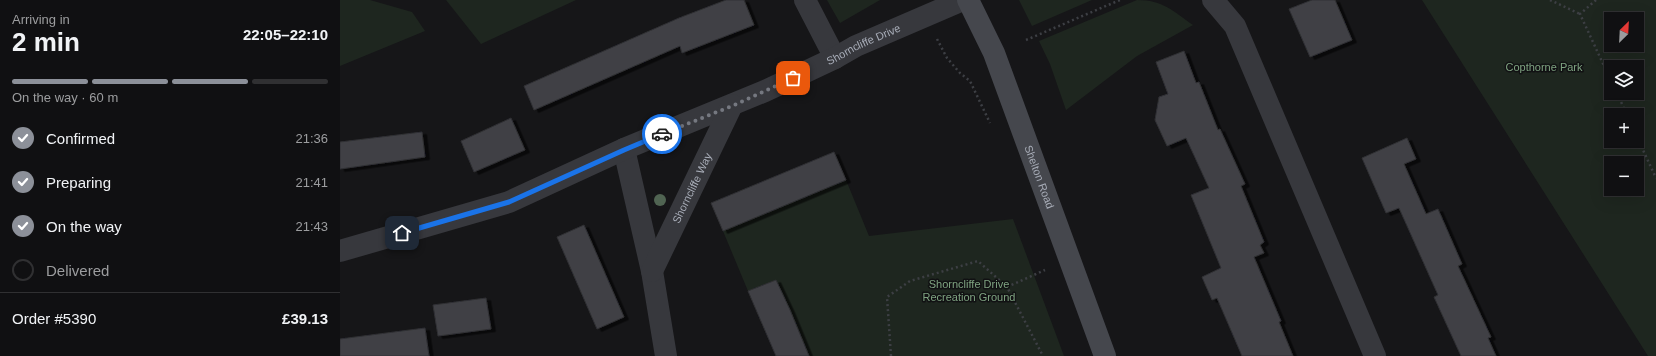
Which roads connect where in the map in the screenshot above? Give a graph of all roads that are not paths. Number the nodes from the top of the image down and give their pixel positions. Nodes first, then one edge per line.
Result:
1 (805, 0) edge
2 (963, 0) edge
3 (968, 0) edge
4 (1213, 0) edge
5 (835, 58) junction
6 (732, 106) junction
7 (624, 150) junction
8 (340, 251) edge
9 (652, 271) junction
10 (666, 356) edge
11 (1105, 356) edge
12 (1375, 356) edge

1 - 5 street
2 - 5 street, Shorncliffe Drive
3 - 11 main road, Shelton Road
4 - 12 street
5 - 6 street, Shorncliffe Drive
6 - 7 street, Shorncliffe Drive
6 - 9 street, Shorncliffe Way
7 - 8 street, Shorncliffe Drive
7 - 9 street
9 - 10 street

